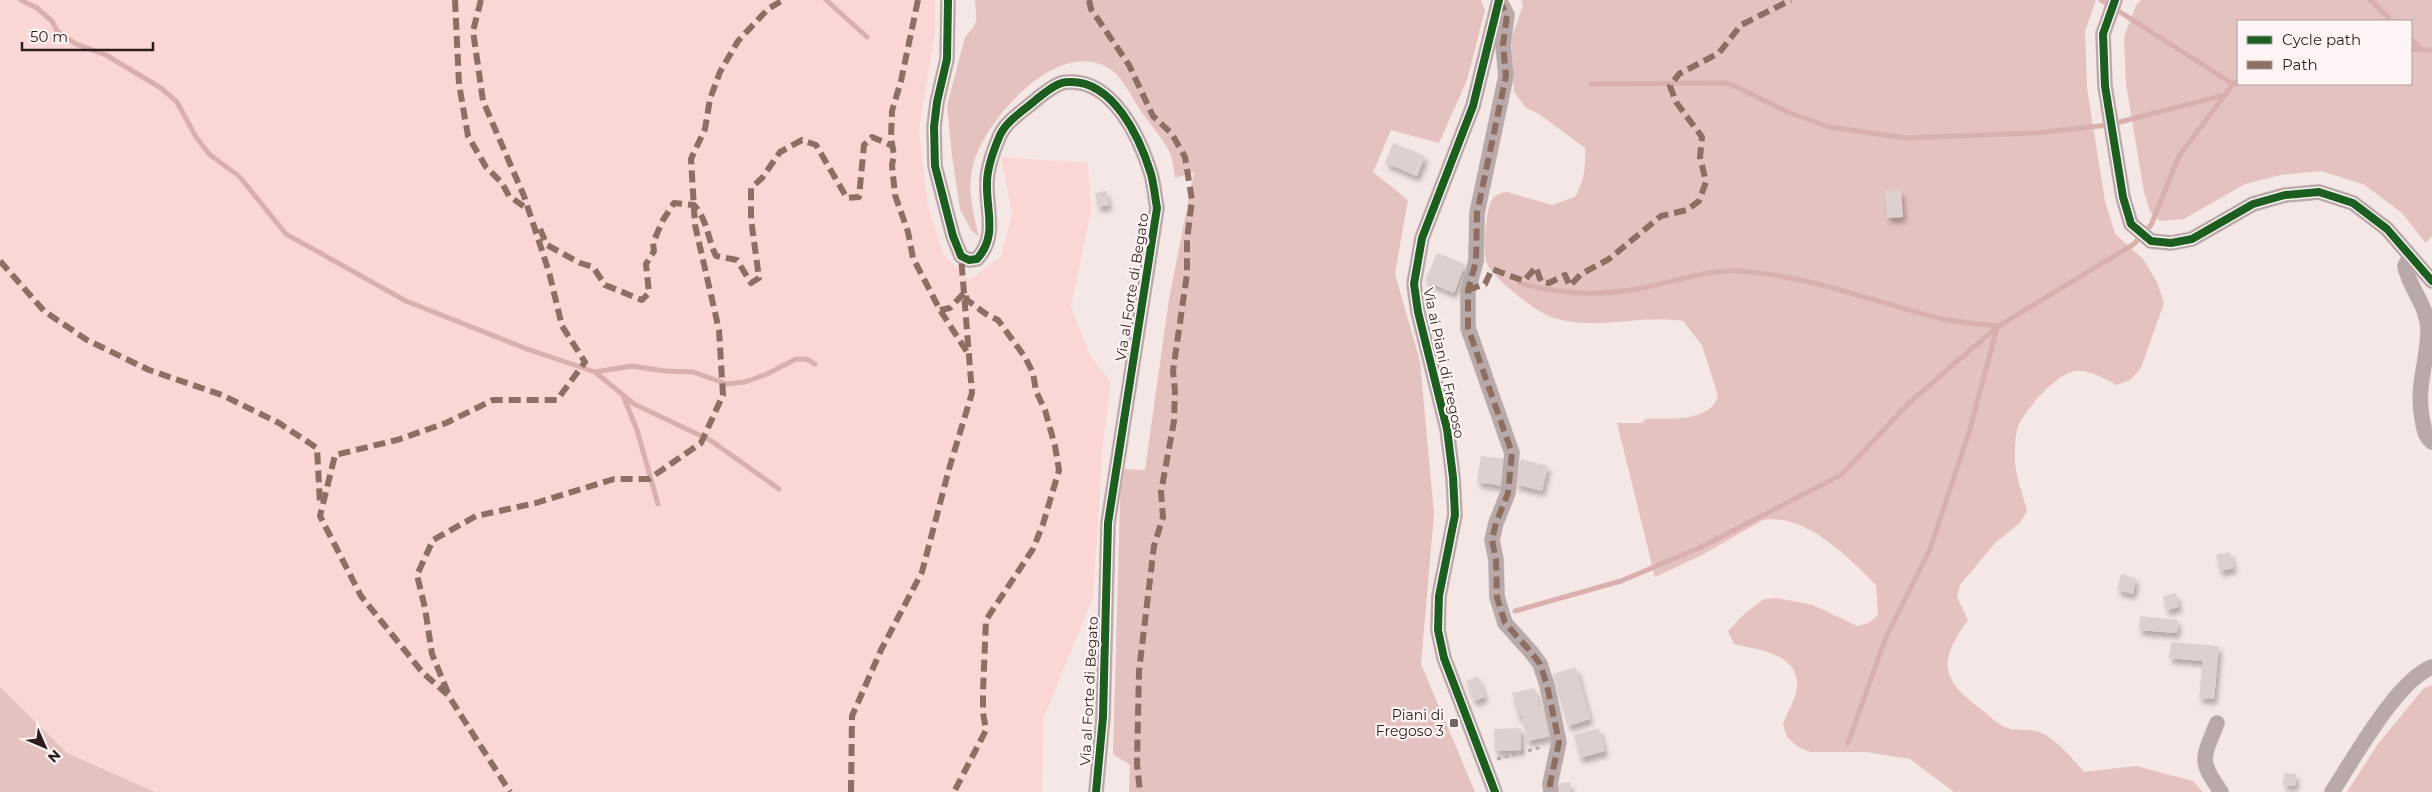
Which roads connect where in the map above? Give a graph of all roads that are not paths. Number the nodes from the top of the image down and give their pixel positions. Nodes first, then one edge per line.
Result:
1 (948, 0) edge
2 (1499, 0) edge
3 (2115, 0) edge
4 (2410, 256) junction
5 (2432, 282) edge
6 (2432, 442) edge
7 (2432, 667) edge
8 (2216, 723) dead end
9 (1096, 792) edge
10 (1495, 792) edge
11 (1551, 792) edge
12 (2221, 792) edge
13 (2332, 792) edge

1 - 9 street, Via al Forte di Begato
2 - 10 street, Via ai Piani di Fregoso
2 - 11 street, Via ai Piani di Fregoso
3 - 4 street
4 - 5 street
4 - 6 street
7 - 13 street
8 - 12 street

